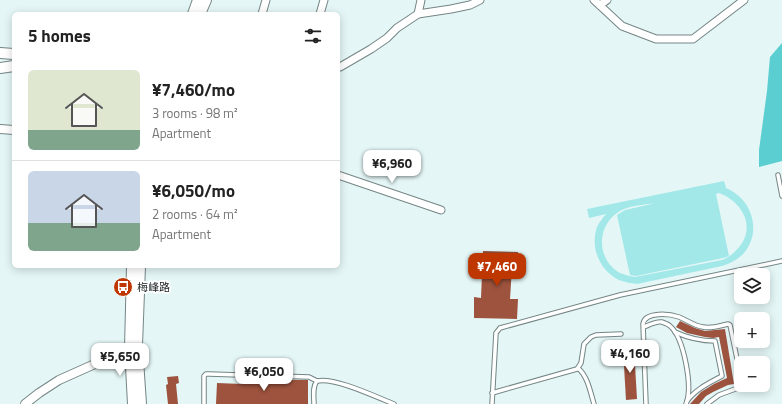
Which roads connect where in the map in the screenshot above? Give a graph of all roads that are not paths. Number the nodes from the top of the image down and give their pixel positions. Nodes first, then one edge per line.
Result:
1 (198, 0) edge
2 (206, 0) edge
3 (266, 0) edge
4 (324, 0) edge
5 (421, 0) edge
6 (480, 0) edge
7 (607, 0) edge
8 (739, 1) edge
9 (597, 2) edge
10 (194, 12) edge
11 (201, 12) edge
12 (263, 12) edge
13 (321, 12) edge
14 (418, 14) junction
15 (0, 53) edge
16 (12, 54) edge
17 (12, 66) edge
18 (340, 67) edge
19 (0, 68) edge
20 (0, 129) edge
21 (12, 130) edge
22 (778, 175) dead end
23 (340, 176) edge
24 (782, 196) edge
25 (441, 210) dead end
26 (782, 261) edge
27 (132, 268) edge
28 (140, 268) edge
29 (644, 327) junction
30 (675, 332) junction
31 (621, 334) dead end
32 (134, 347) junction
33 (736, 356) edge
34 (578, 368) junction
35 (317, 381) junction
36 (734, 390) edge
37 (492, 393) junction
38 (687, 403) edge
39 (25, 404) edge
40 (133, 404) edge
41 (141, 404) edge
42 (204, 404) edge
43 (314, 404) edge
44 (394, 404) edge
45 (492, 404) edge
46 (594, 404) edge
47 (646, 404) edge
48 (707, 404) edge

1 - 10 main road
2 - 11 main road
3 - 12 street
4 - 13 street
5 - 14 street
6 - 14 street
7 - 9 street
8 - 9 street
14 - 18 street
15 - 16 main road
17 - 19 main road
20 - 21 street
22 - 24 lane
23 - 25 street
26 - 37 lane
27 - 32 main road
28 - 32 main road
29 - 30 lane
29 - 33 lane
29 - 47 lane
30 - 38 lane
30 - 38 lane
31 - 34 lane
32 - 39 street
32 - 40 main road
32 - 41 main road
34 - 37 lane
34 - 46 lane
35 - 42 lane
35 - 43 lane
35 - 44 lane
36 - 48 lane
37 - 45 lane

